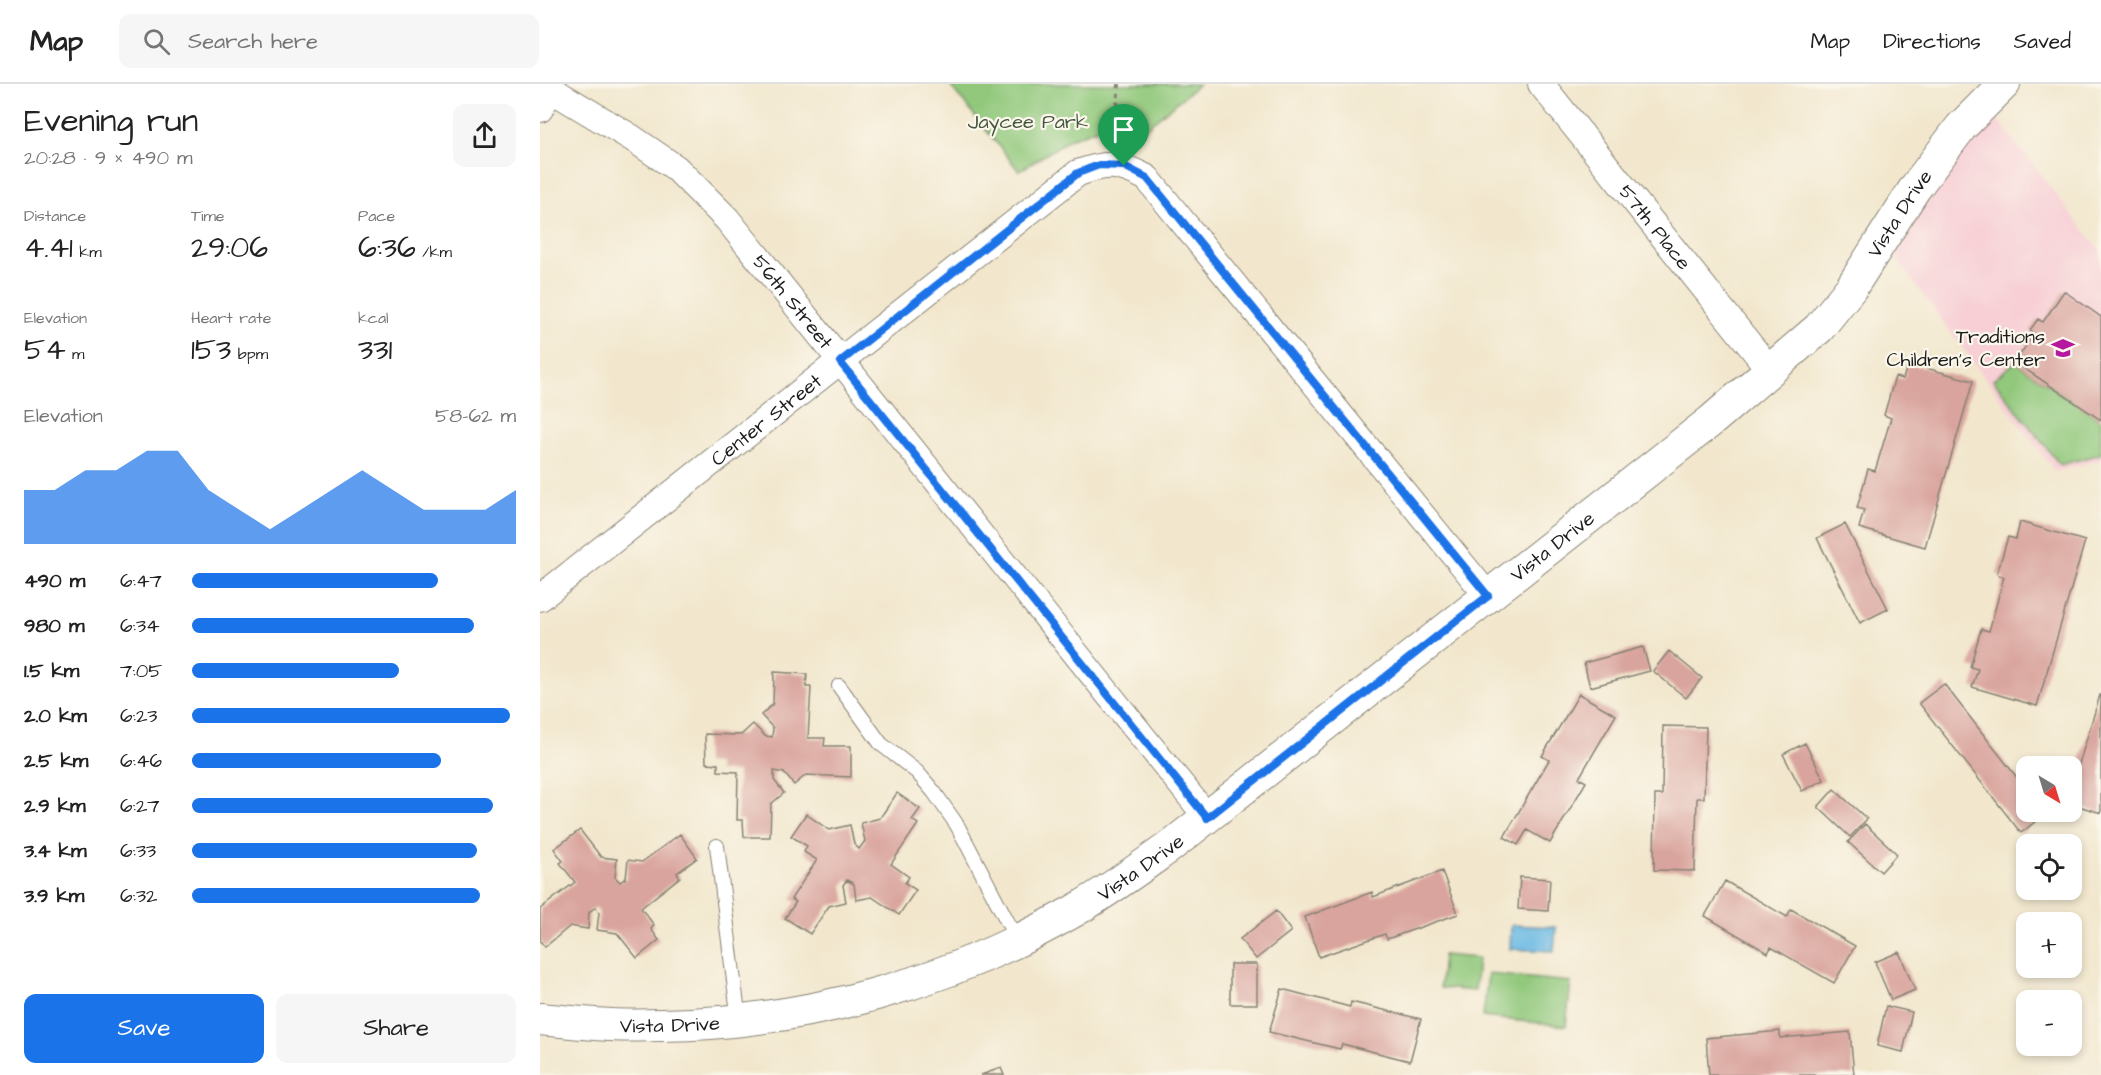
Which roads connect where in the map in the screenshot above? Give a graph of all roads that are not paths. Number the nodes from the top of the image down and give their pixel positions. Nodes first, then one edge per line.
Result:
1 (1541, 84) edge
2 (2002, 85) edge
3 (544, 94) edge
4 (840, 362) junction
5 (1770, 370) junction
6 (1488, 596) junction
7 (540, 598) edge
8 (839, 686) dead end
9 (1207, 818) junction
10 (717, 846) dead end
11 (1017, 940) junction
12 (540, 1019) edge
13 (739, 1020) junction

1 - 5 street, 57th Place
2 - 5 street, Vista Drive
3 - 4 street, 56th Street
4 - 6 street, Center Street
4 - 7 street, Center Street
4 - 9 street, 56th Street
5 - 6 street, Vista Drive
6 - 9 street, Vista Drive
8 - 11 lane
9 - 11 street, Vista Drive
10 - 13 lane
11 - 13 street, Vista Drive
12 - 13 street, Vista Drive

